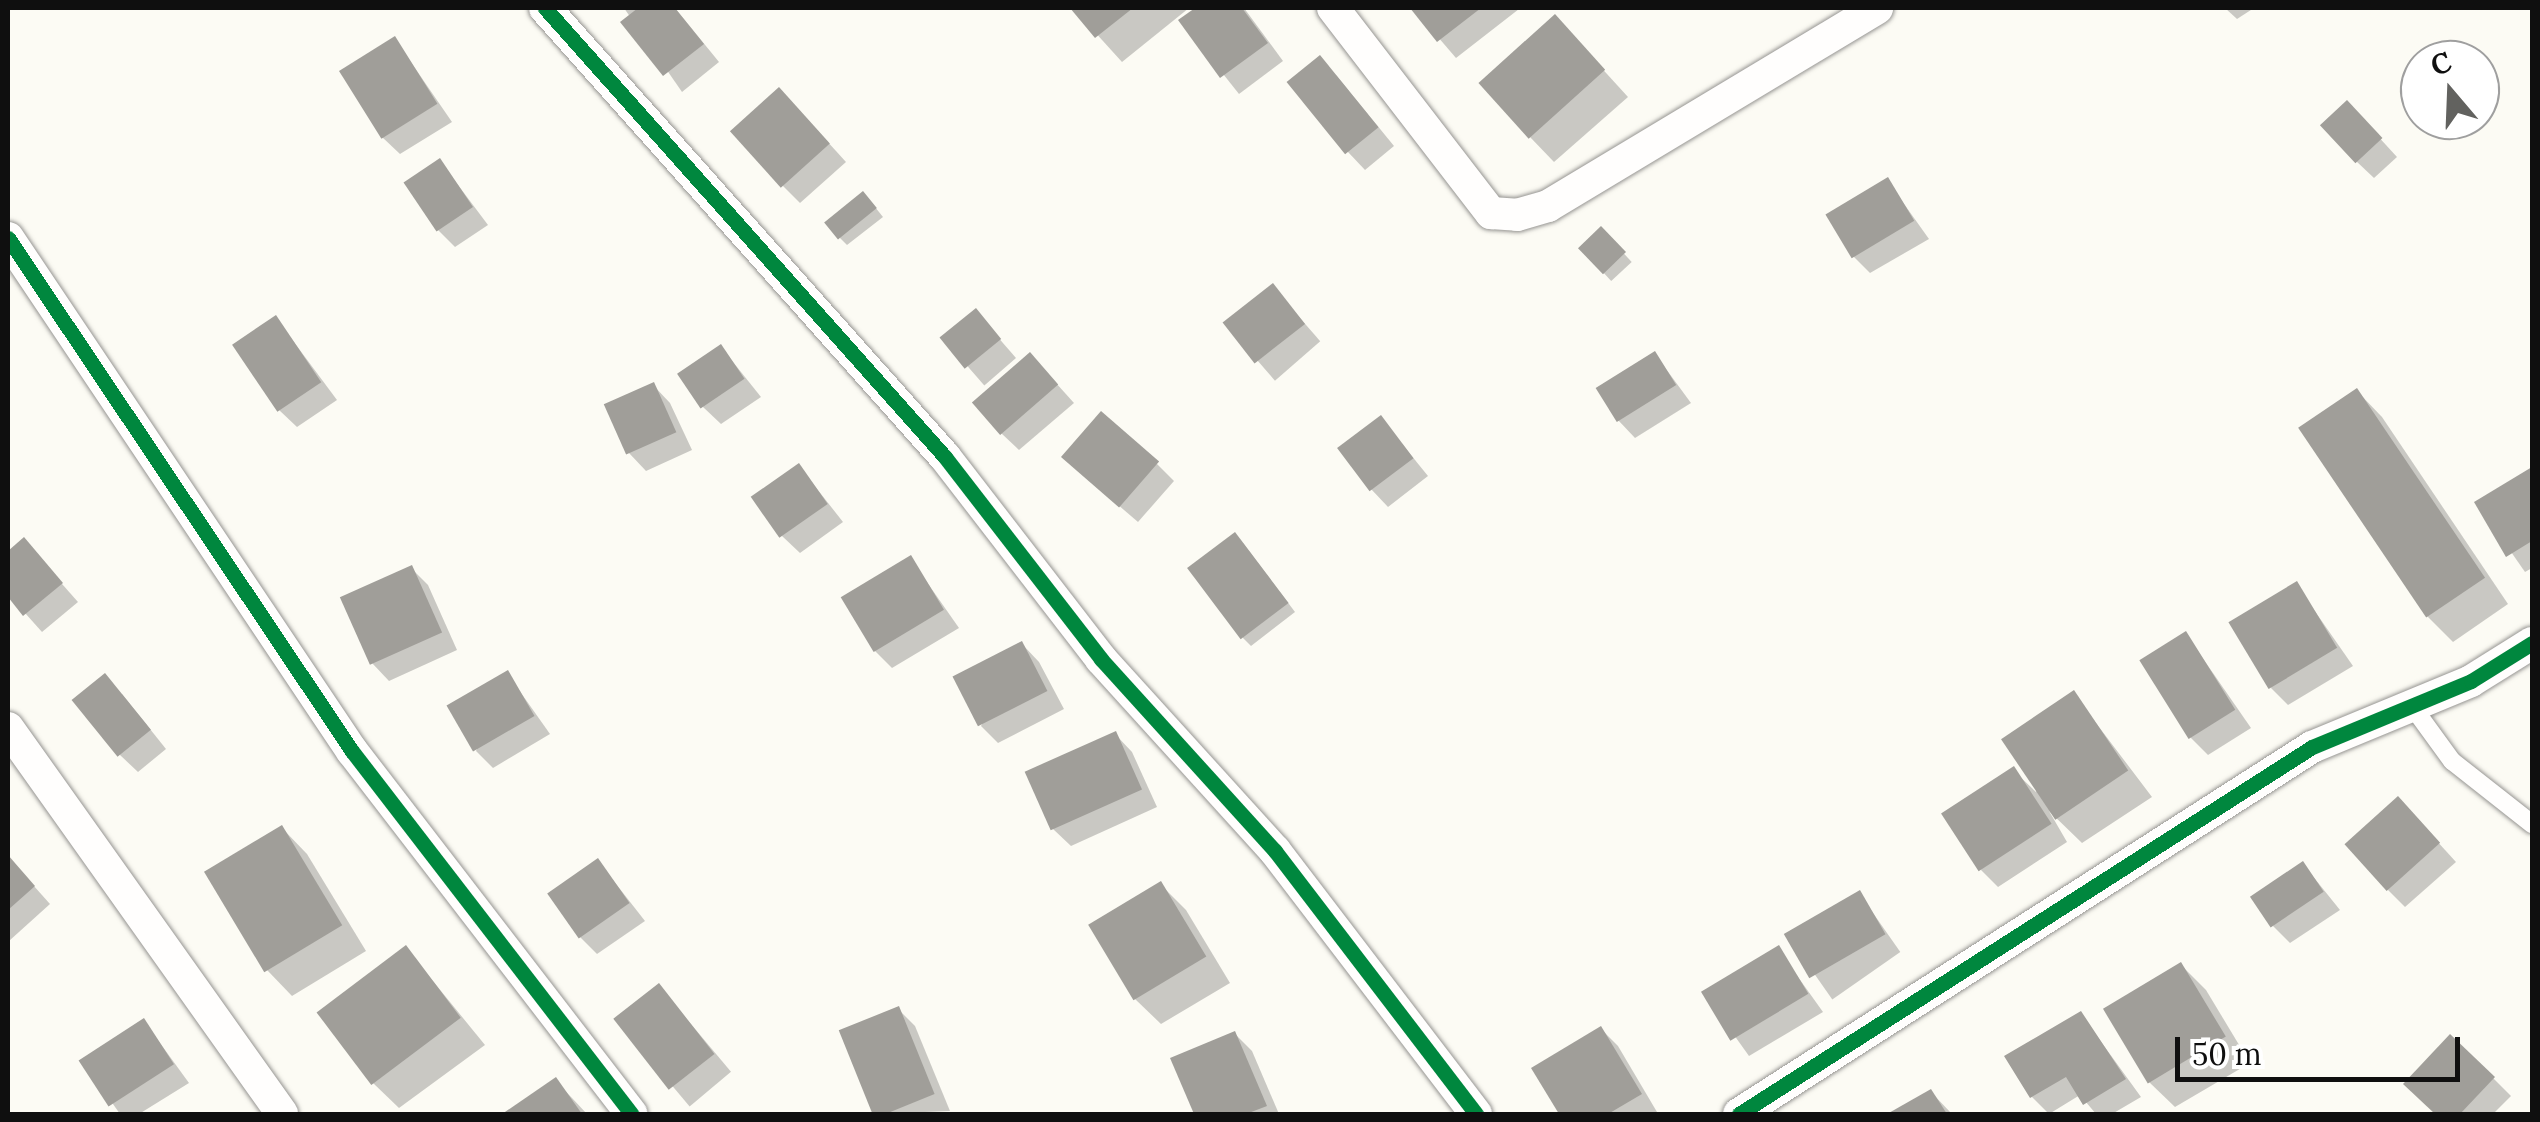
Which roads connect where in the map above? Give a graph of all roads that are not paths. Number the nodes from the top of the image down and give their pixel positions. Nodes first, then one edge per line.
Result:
1 (545, 8) edge
2 (1334, 8) edge
3 (1877, 8) edge
4 (8, 238) edge
5 (2532, 642) edge
6 (2412, 706) junction
7 (8, 728) edge
8 (2532, 824) edge
9 (282, 1114) edge
10 (632, 1114) edge
11 (1476, 1114) edge
12 (1739, 1114) edge

1 - 11 street
2 - 3 street
4 - 10 street
5 - 6 street
6 - 8 lane
6 - 12 street
7 - 9 street

